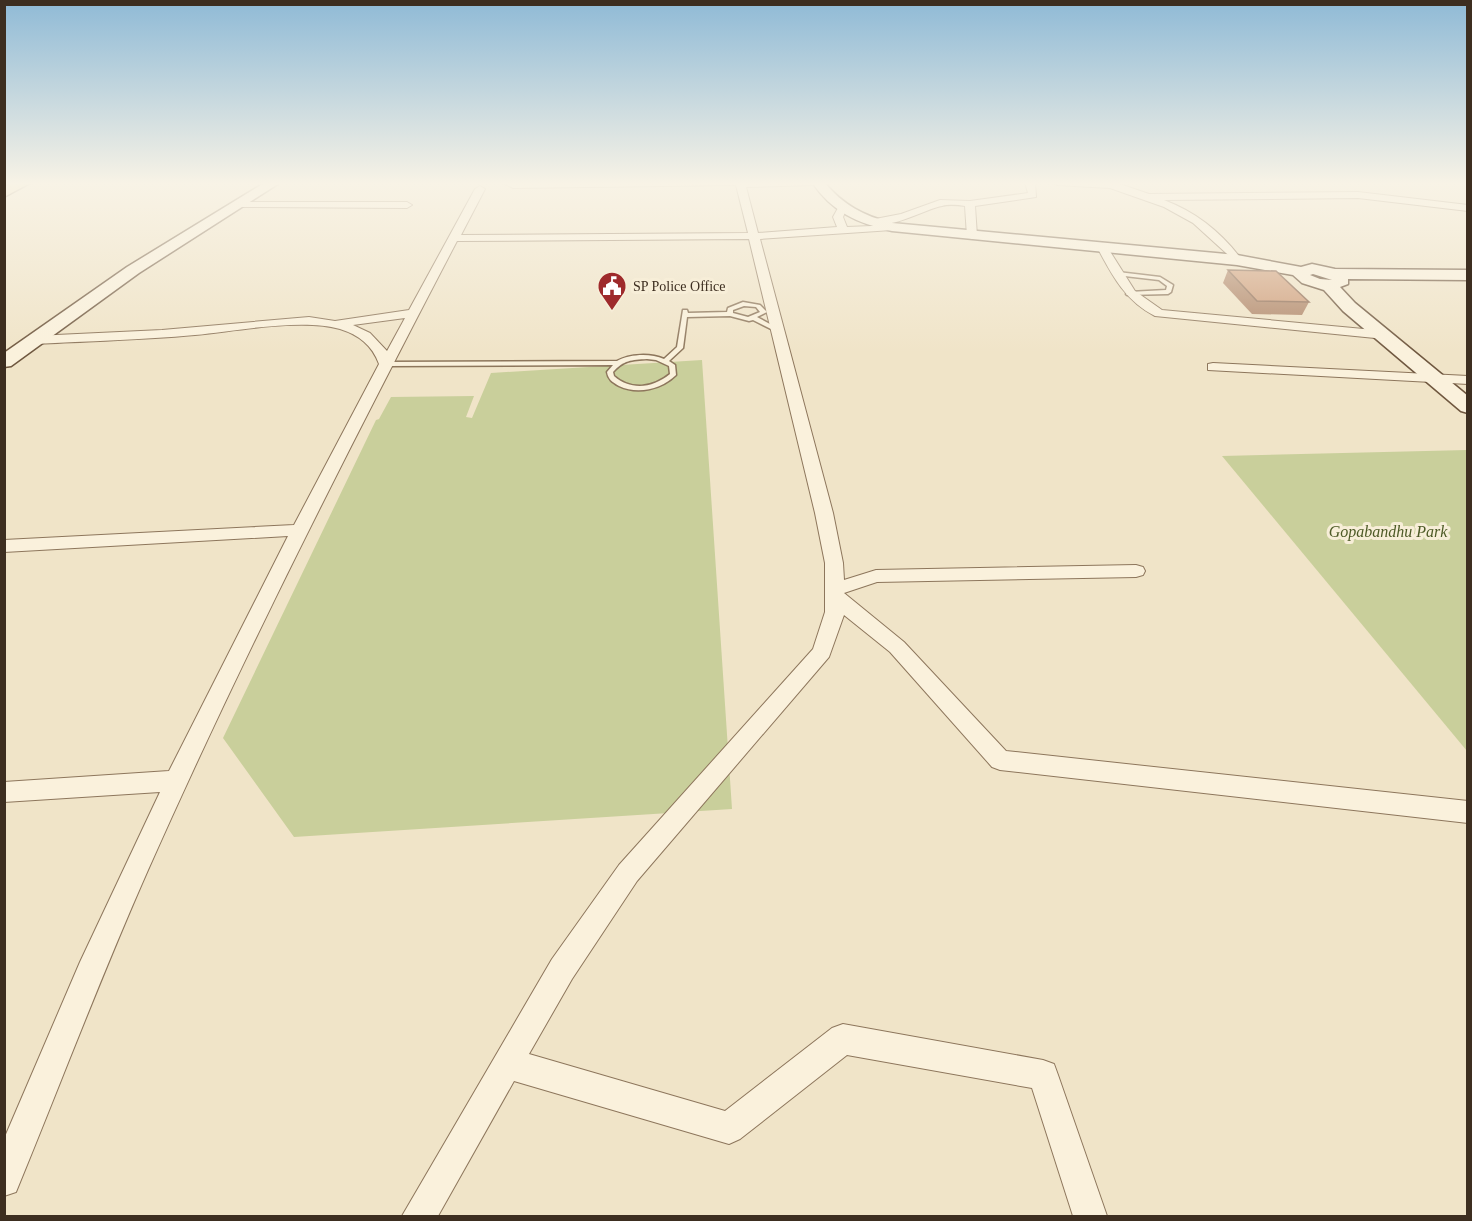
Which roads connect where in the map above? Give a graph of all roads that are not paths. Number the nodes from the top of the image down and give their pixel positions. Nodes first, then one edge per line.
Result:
1 (183, 239) edge
2 (452, 239) edge
3 (754, 239) edge
4 (1007, 239) edge
5 (1221, 239) edge
6 (1102, 247) junction
7 (1237, 260) junction
8 (1118, 274) junction
9 (1467, 275) edge
10 (1331, 279) junction
11 (1129, 294) junction
12 (762, 301) junction
13 (413, 313) junction
14 (730, 314) junction
15 (754, 318) junction
16 (336, 324) junction
17 (779, 331) junction
18 (1384, 335) junction
19 (35, 340) junction
20 (666, 361) junction
21 (4, 362) edge
22 (386, 363) junction
23 (618, 363) junction
24 (1213, 367) dead end
25 (1432, 377) junction
26 (1467, 380) edge
27 (1467, 407) edge
28 (299, 530) junction
29 (4, 546) edge
30 (1136, 571) dead end
31 (835, 593) junction
32 (176, 781) junction
33 (4, 792) edge
34 (1467, 812) edge
35 (506, 1064) junction
36 (4, 1180) edge
37 (419, 1216) edge
38 (1090, 1216) edge

1 - 19 main road
2 - 13 street
3 - 12 street
4 - 6 main road
5 - 7 street
6 - 7 main road
6 - 8 street
7 - 10 main road
8 - 11 street
8 - 11 lane
9 - 10 main road
10 - 18 main road
11 - 18 street
12 - 14 lane
12 - 15 lane
12 - 17 street
13 - 16 street
13 - 22 street
14 - 15 lane
14 - 20 lane
15 - 17 lane
16 - 19 street
16 - 22 street
17 - 31 street
18 - 25 main road
19 - 21 main road
20 - 23 lane
20 - 23 lane
22 - 23 lane
22 - 28 street
24 - 25 street
25 - 26 street
25 - 27 main road
28 - 29 street
28 - 32 street
30 - 31 street
31 - 34 street
31 - 35 street
32 - 33 street
32 - 36 street
35 - 37 street
35 - 38 street

